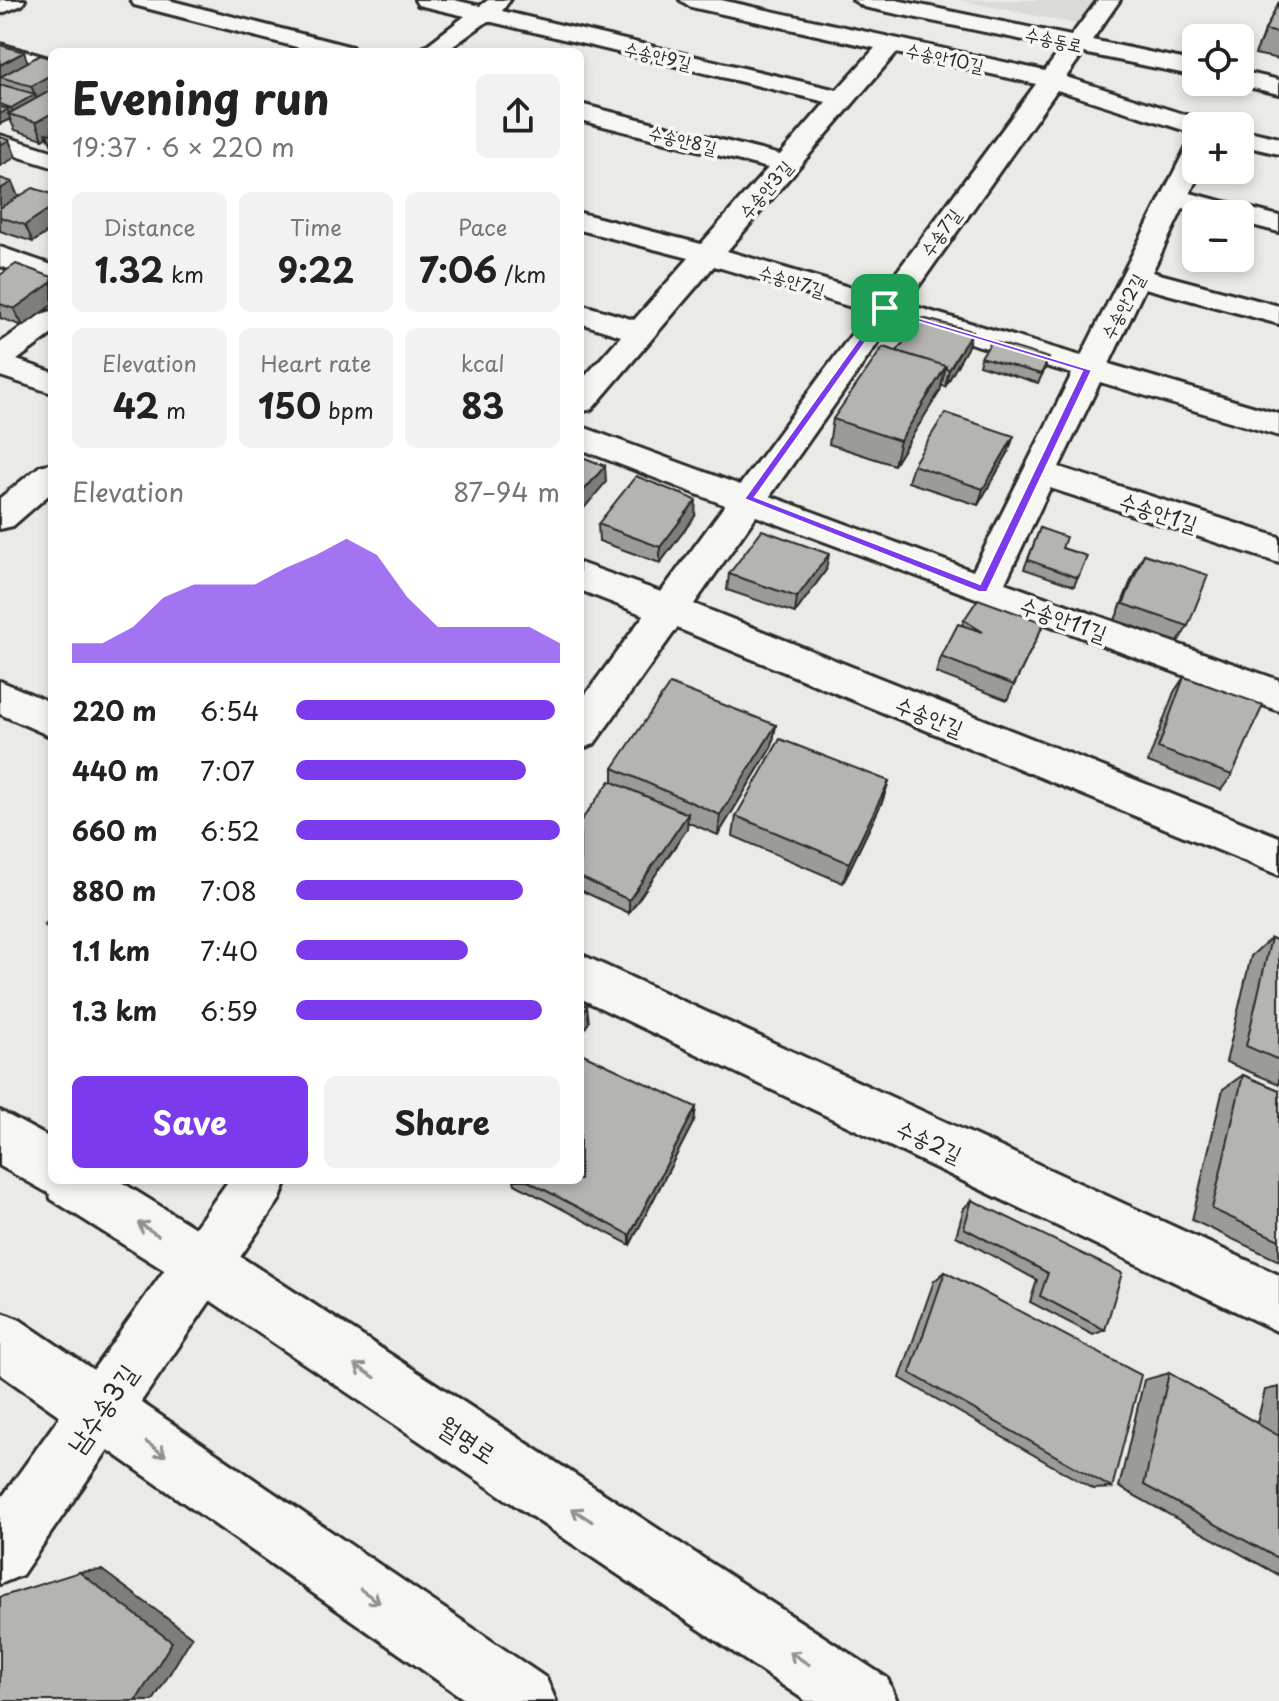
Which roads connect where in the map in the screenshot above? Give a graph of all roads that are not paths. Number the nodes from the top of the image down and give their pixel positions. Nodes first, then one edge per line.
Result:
1 (14, 0) edge
2 (142, 0) edge
3 (426, 0) edge
4 (691, 0) edge
5 (864, 0) edge
6 (1109, 0) edge
7 (0, 7) edge
8 (493, 7) edge
9 (1077, 44) junction
10 (889, 46) junction
11 (328, 48) edge
12 (436, 48) edge
13 (0, 51) edge
14 (48, 66) edge
15 (1182, 66) edge
16 (1051, 80) junction
17 (1254, 81) edge
18 (1279, 87) edge
19 (843, 99) junction
20 (584, 113) edge
21 (1182, 122) edge
22 (1254, 140) edge
23 (0, 143) edge
24 (1279, 146) edge
25 (48, 158) edge
26 (786, 165) junction
27 (1182, 184) edge
28 (1176, 198) junction
29 (1184, 200) edge
30 (1254, 218) edge
31 (584, 222) edge
32 (1279, 224) edge
33 (706, 254) junction
34 (0, 256) edge
35 (48, 274) edge
36 (1138, 277) junction
37 (885, 308) junction
38 (584, 314) edge
39 (1279, 315) edge
40 (48, 323) edge
41 (641, 332) junction
42 (0, 358) edge
43 (0, 365) edge
44 (1087, 370) junction
45 (48, 382) edge
46 (584, 397) edge
47 (1279, 425) edge
48 (584, 438) edge
49 (1040, 473) junction
50 (48, 477) edge
51 (749, 499) junction
52 (0, 517) edge
53 (1279, 550) edge
54 (584, 577) edge
55 (983, 589) junction
56 (669, 609) junction
57 (0, 696) edge
58 (1279, 696) edge
59 (48, 719) edge
60 (584, 727) edge
61 (1279, 856) edge
62 (584, 977) edge
63 (0, 1136) edge
64 (48, 1166) edge
65 (76, 1184) edge
66 (258, 1184) edge
67 (202, 1263) junction
68 (1279, 1304) edge
69 (0, 1340) edge
70 (99, 1410) junction
71 (0, 1553) edge
72 (523, 1701) edge
73 (864, 1701) edge

1 - 7 street
2 - 11 street
3 - 8 street, 수송안9길
4 - 10 street, 수송안10길
5 - 9 street, 수송동로
6 - 9 street, 수송7길
8 - 12 street
8 - 19 street, 수송안9길
9 - 15 street, 수송동로
9 - 16 street, 수송7길
10 - 16 street, 수송안10길
10 - 19 street, 수송안3길
13 - 14 street
16 - 21 street, 수송안10길
16 - 37 street, 수송7길
17 - 18 street
19 - 26 street, 수송안3길
20 - 26 street, 수송안8길
22 - 24 street
23 - 25 street
26 - 33 street, 수송안3길
27 - 28 street, 수송안2길
28 - 29 street
28 - 36 street, 수송안2길
30 - 32 street
31 - 33 street, 수송안7길
33 - 37 street, 수송안7길
33 - 41 street, 수송안3길
34 - 35 street
36 - 39 street
36 - 44 street, 수송안2길
37 - 44 street, 수송안7길
37 - 51 street, 수송7길
38 - 41 street
40 - 42 street
41 - 46 street, 수송안3길
43 - 45 street
44 - 47 street, 수송안7길
44 - 49 street, 수송안2길
48 - 51 street, 수송안11길
49 - 53 street, 수송안1길
49 - 55 street, 수송안2길
50 - 52 street
51 - 55 street, 수송안11길
51 - 56 street, 수송7길
54 - 56 street, 수송안길
55 - 58 street, 수송안11길
56 - 60 street, 수송7길
56 - 61 street, 수송안길
57 - 59 street
62 - 68 street, 수송2길
63 - 64 street
67 -> 65 street, 월명로
66 - 67 street
67 - 70 street, 남수송3길
73 -> 67 street, 월명로
69 - 70 street
70 - 71 street, 남수송3길
70 -> 72 street

